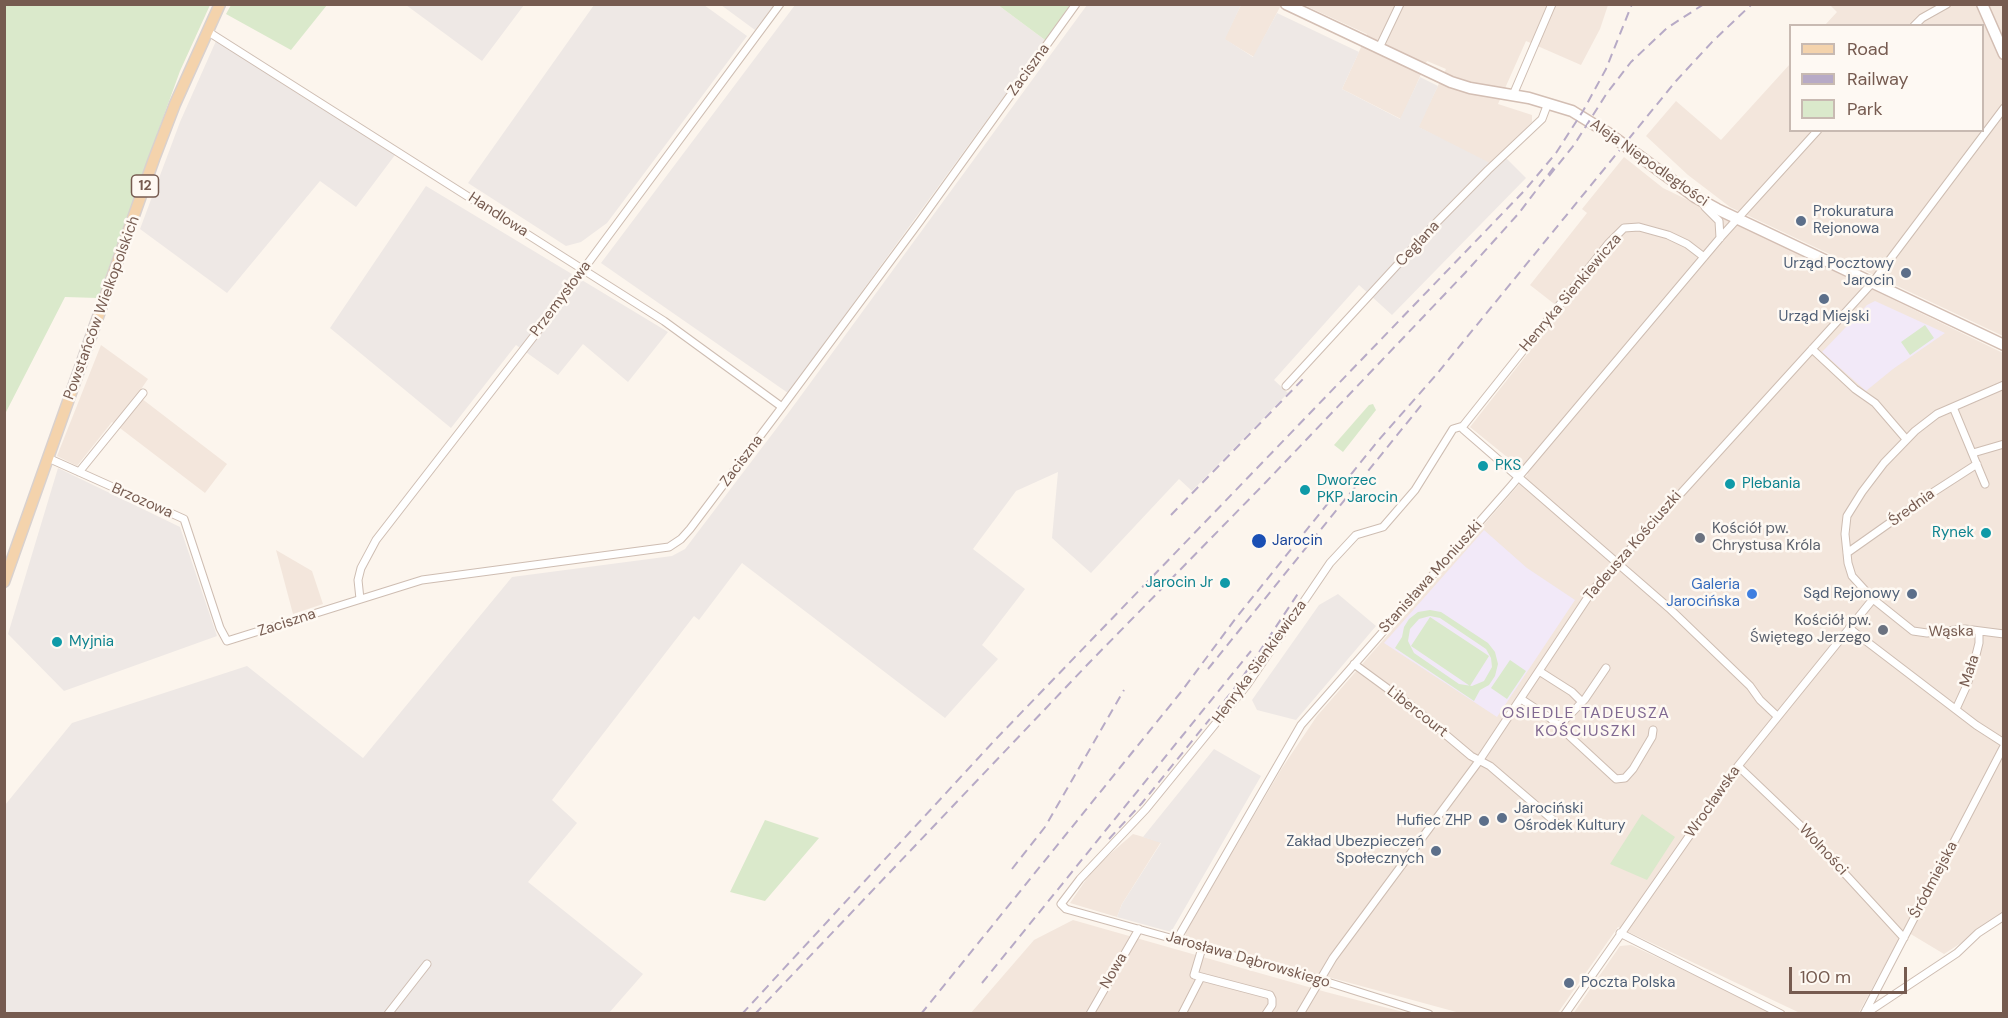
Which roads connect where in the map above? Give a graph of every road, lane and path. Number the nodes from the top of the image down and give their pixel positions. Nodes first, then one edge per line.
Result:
1 (220, 4) edge
2 (780, 4) edge
3 (1076, 4) edge
4 (1287, 4) edge
5 (1400, 4) edge
6 (1552, 4) edge
7 (1947, 4) edge
8 (1982, 4) edge
9 (1916, 24) edge
10 (207, 30) junction
11 (1379, 48) junction
12 (2004, 54) edge
13 (1513, 95) junction
14 (1548, 103) junction
15 (2004, 108) edge
16 (1816, 132) edge
17 (1695, 197) junction
18 (1738, 219) junction
19 (1720, 238) junction
20 (1704, 257) junction
21 (583, 270) junction
22 (1873, 282) junction
23 (2004, 345) edge
24 (1812, 349) junction
25 (2004, 385) edge
26 (1286, 386) dead end
27 (143, 393) dead end
28 (782, 407) junction
29 (1953, 407) junction
30 (1463, 426) junction
31 (1906, 439) junction
32 (2004, 444) edge
33 (1973, 453) junction
34 (48, 458) junction
35 (1977, 464) junction
36 (79, 472) junction
37 (1518, 478) junction
38 (1985, 484) dead end
39 (1848, 553) junction
40 (1616, 563) junction
41 (4, 582) edge
42 (360, 599) junction
43 (1873, 599) junction
44 (1849, 628) junction
45 (1979, 631) junction
46 (2004, 634) edge
47 (227, 641) joint
48 (1354, 664) junction
49 (1606, 668) dead end
50 (1539, 671) junction
51 (1521, 699) junction
52 (1582, 702) junction
53 (1956, 709) junction
54 (1777, 716) junction
55 (1559, 726) junction
56 (1653, 730) dead end
57 (2004, 745) edge
58 (1479, 761) junction
59 (1738, 766) junction
60 (1560, 826) dead end
61 (1066, 909) joint
62 (2004, 916) edge
63 (1139, 929) junction
64 (1620, 933) junction
65 (1904, 938) junction
66 (1176, 940) junction
67 (1202, 948) junction
68 (427, 964) dead end
69 (1201, 977) junction
70 (1321, 980) junction
71 (1865, 1012) edge
72 (388, 1014) edge
73 (1090, 1014) edge
74 (1182, 1014) edge
75 (1266, 1014) edge
76 (1300, 1014) edge
77 (1429, 1014) edge
78 (1565, 1014) edge
79 (1781, 1014) edge

1 - 10 main road, Powstańców Wielkopolskich / 12
2 - 21 street, Przemysłowa
3 - 28 street, Zaciszna
4 - 11 main road, Aleja Niepodległości
5 - 11 street
6 - 13 street
7 - 9 street
8 - 12 main road
10 - 21 street, Handlowa
10 - 34 main road, Powstańców Wielkopolskich / 12
11 - 13 main road, Aleja Niepodległości
13 - 14 main road, Aleja Niepodległości
14 - 17 main road, Aleja Niepodległości
14 - 26 street, Ceglana
15 - 22 street, Tadeusza Kościuszki
16 - 18 street, Stanisława Moniuszki
17 - 18 main road, Aleja Niepodległości
17 - 19 street
18 - 19 street, Stanisława Moniuszki
18 - 22 main road, Aleja Niepodległości
19 - 20 street, Stanisława Moniuszki
20 - 30 street, Henryka Sienkiewicza
20 - 37 street, Stanisława Moniuszki
21 - 28 street, Handlowa
21 - 42 street, Przemysłowa
22 - 23 main road, Aleja Niepodległości
22 - 24 street, Tadeusza Kościuszki
24 - 31 street
24 - 40 street, Tadeusza Kościuszki
25 - 29 street, Wąska
27 - 36 street
28 - 42 street, Zaciszna
29 - 31 street, Wąska
29 - 33 street
30 - 37 street
30 - 61 street, Henryka Sienkiewicza
31 - 39 street, Wąska
32 - 33 street
33 - 35 street
34 - 36 street, Brzozowa
34 - 41 main road, Powstańców Wielkopolskich / 12
35 - 38 street
35 - 39 street, Średnia
36 - 47 street, Brzozowa
37 - 40 street
37 - 48 street, Stanisława Moniuszki
39 - 43 street, Wąska
40 - 50 street, Tadeusza Kościuszki
40 - 54 street
42 - 47 street, Zaciszna
43 - 44 street, Wrocławska
43 - 45 street, Wąska
44 - 53 street
44 - 54 street, Wrocławska
45 - 46 street, Wąska
45 - 53 street, Mała
48 - 58 street, Libercourt
48 - 66 street, Stanisława Moniuszki
49 - 52 street
50 - 51 street, Tadeusza Kościuszki
50 - 52 street
51 - 55 street
51 - 58 street, Tadeusza Kościuszki
52 - 55 street
53 - 57 street
54 - 59 street, Wrocławska
55 - 56 street
57 - 65 street, Śródmiejska
58 - 60 street, Libercourt
58 - 70 street, Tadeusza Kościuszki
59 - 64 street, Wrocławska
59 - 65 street, Wolności
61 - 63 street, Jarosława Dąbrowskiego
62 - 71 street
63 - 66 street, Jarosława Dąbrowskiego
63 - 73 street, Nowa
64 - 78 street, Wrocławska
64 - 79 street
65 - 71 street, Śródmiejska
66 - 67 street, Jarosława Dąbrowskiego
67 - 69 street
67 - 70 street, Jarosława Dąbrowskiego
68 - 72 street
69 - 74 street
69 - 75 street
70 - 76 street, Tadeusza Kościuszki
70 - 77 street, Jarosława Dąbrowskiego

